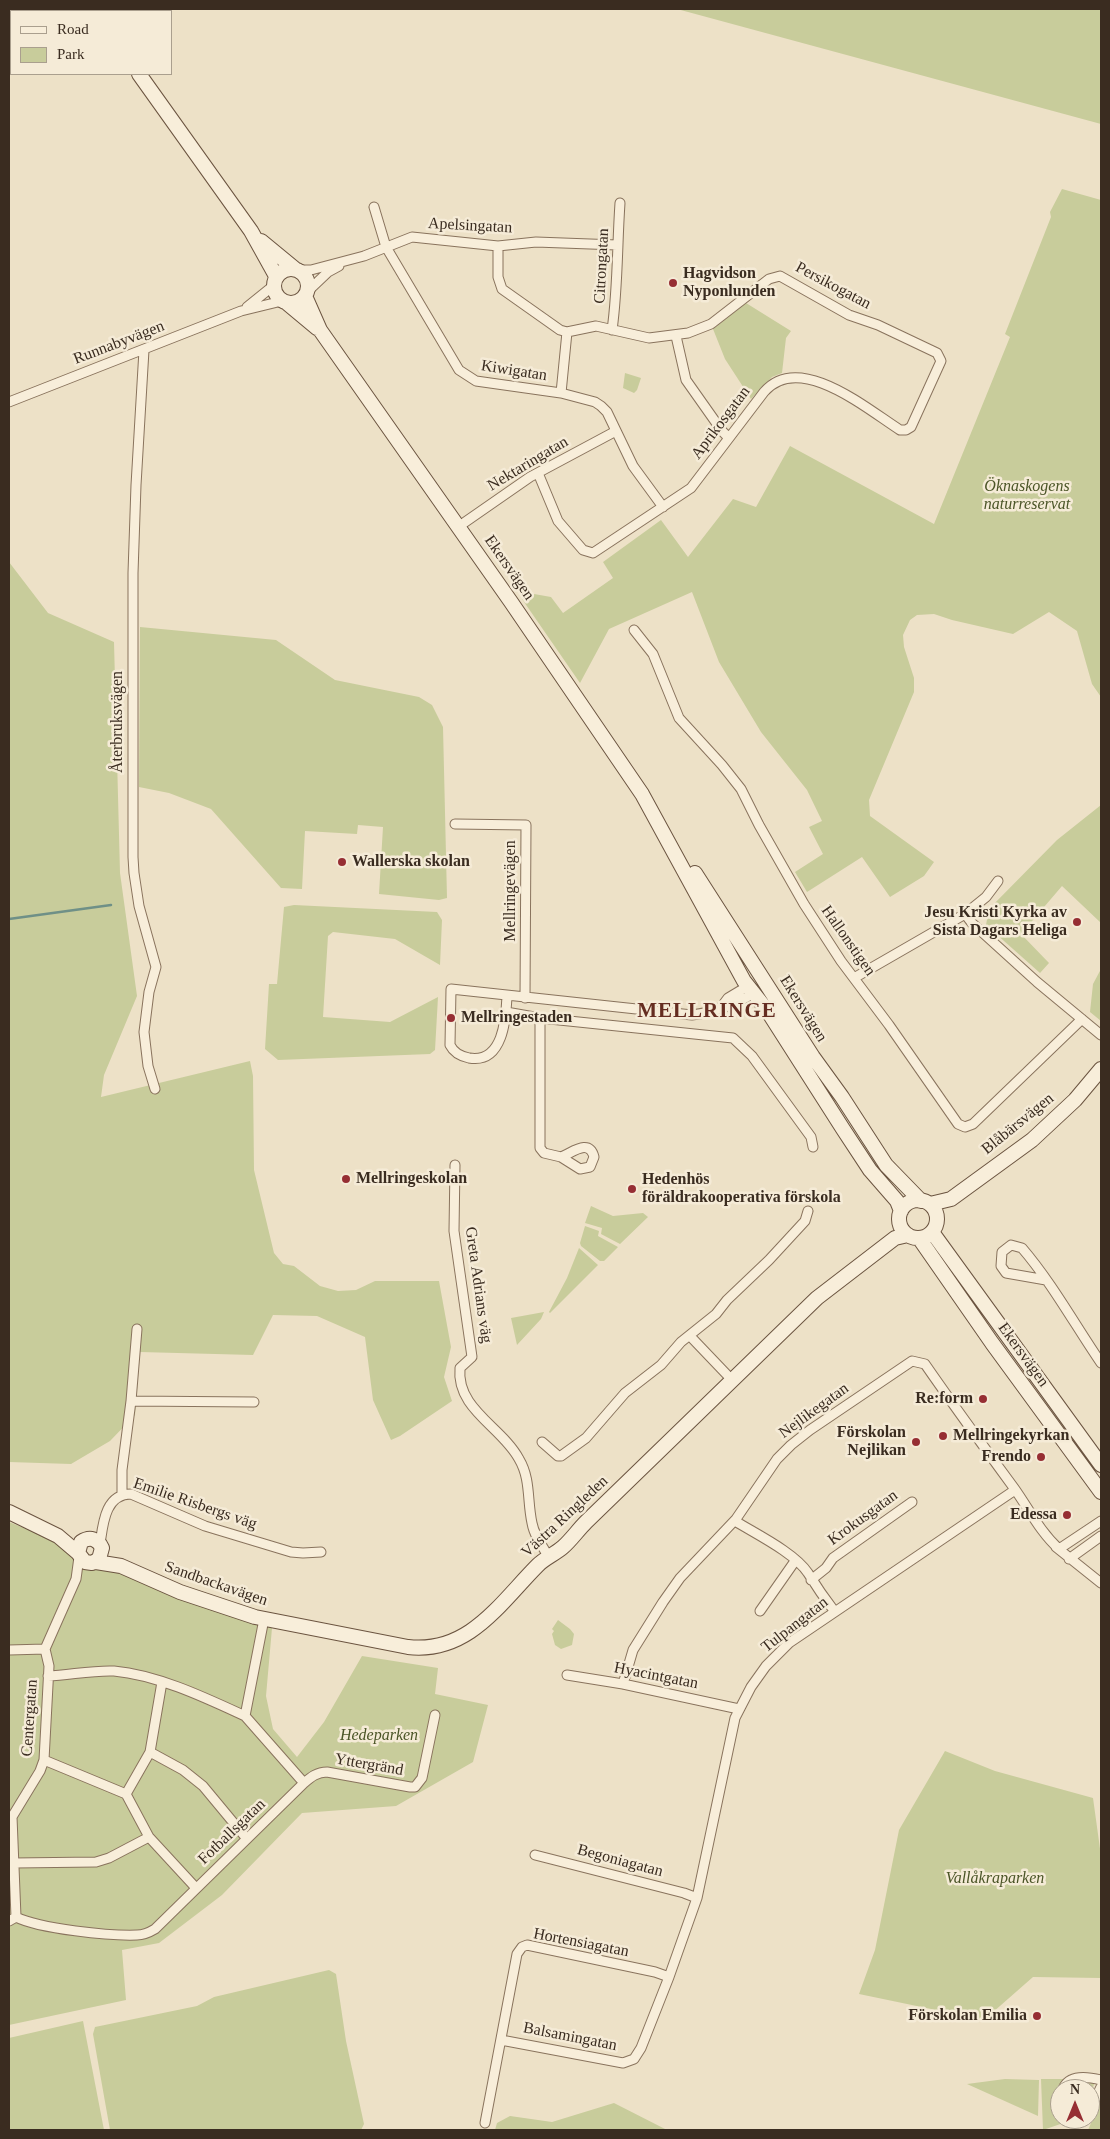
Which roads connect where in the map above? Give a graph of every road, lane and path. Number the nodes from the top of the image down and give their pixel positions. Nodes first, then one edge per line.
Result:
1 (140, 75) edge
2 (620, 203) dead end
3 (374, 207) dead end
4 (251, 231) junction
5 (617, 245) junction
6 (498, 246) junction
7 (386, 247) junction
8 (355, 258) junction
9 (297, 270) junction
10 (275, 281) junction
11 (306, 293) junction
12 (284, 302) junction
13 (241, 311) junction
14 (320, 330) junction
15 (612, 330) junction
16 (567, 332) junction
17 (676, 336) junction
18 (144, 350) junction
19 (941, 363) joint
20 (562, 394) junction
21 (9, 402) edge
22 (616, 431) junction
23 (729, 438) junction
24 (538, 473) junction
25 (663, 507) junction
26 (458, 527) junction
27 (634, 630) dead end
28 (456, 824) dead end
29 (663, 830) junction
30 (998, 881) dead end
31 (965, 914) junction
32 (854, 978) junction
33 (765, 981) junction
34 (751, 990) junction
35 (507, 996) junction
36 (525, 998) junction
37 (506, 1012) junction
38 (540, 1018) junction
39 (1082, 1019) junction
40 (1101, 1035) edge
41 (1101, 1069) edge
42 (155, 1089) dead end
43 (813, 1147) dead end
44 (561, 1158) dead end
45 (455, 1165) dead end
46 (951, 1199) junction
47 (926, 1203) junction
48 (808, 1211) dead end
49 (900, 1214) junction
50 (924, 1232) junction
51 (870, 1254) junction
52 (1046, 1280) junction
53 (137, 1329) dead end
54 (690, 1336) junction
55 (1101, 1363) edge
56 (732, 1380) junction
57 (131, 1401) junction
58 (254, 1402) dead end
59 (542, 1442) dead end
60 (1101, 1465) edge
61 (1015, 1490) junction
62 (1101, 1492) edge
63 (122, 1494) junction
64 (912, 1502) dead end
65 (9, 1512) edge
66 (735, 1521) junction
67 (1101, 1521) edge
68 (58, 1536) junction
69 (1101, 1536) edge
70 (94, 1542) junction
71 (321, 1552) dead end
72 (1065, 1554) junction
73 (78, 1555) junction
74 (549, 1557) junction
75 (795, 1561) junction
76 (94, 1562) junction
77 (121, 1566) junction
78 (76, 1579) junction
79 (811, 1580) junction
80 (1101, 1583) edge
81 (760, 1611) dead end
82 (834, 1612) junction
83 (264, 1620) junction
84 (301, 1628) joint
85 (45, 1649) junction
86 (9, 1650) edge
87 (568, 1675) dead end
88 (48, 1676) junction
89 (162, 1682) junction
90 (623, 1684) junction
91 (739, 1709) junction
92 (435, 1715) dead end
93 (246, 1716) junction
94 (150, 1752) junction
95 (44, 1760) junction
96 (304, 1783) junction
97 (126, 1794) junction
98 (10, 1817) edge
99 (149, 1836) junction
100 (247, 1838) junction
101 (535, 1855) dead end
102 (14, 1863) junction
103 (196, 1888) junction
104 (697, 1898) junction
105 (12, 1919) edge
106 (669, 1977) junction
107 (502, 2040) junction
108 (485, 2123) dead end

1 - 4 main road
2 - 5 street, Citrongatan
3 - 7 street, Kiwigatan
4 - 9 main road
4 - 10 main road
5 - 6 street, Apelsingatan
5 - 15 street, Citrongatan
6 - 7 street, Apelsingatan
6 - 16 street
7 - 8 street, Apelsingatan
7 - 20 street, Kiwigatan
8 - 9 street, Apelsingatan
8 - 11 street, Apelsingatan
9 - 10 main road
9 - 11 main road
10 - 12 main road
10 - 13 street, Runnabyvägen
11 - 12 main road
11 - 14 main road, Ekersvägen
12 - 13 street, Runnabyvägen
12 - 14 main road, Ekersvägen
13 - 18 street, Runnabyvägen
14 - 26 main road, Ekersvägen
15 - 16 street, Persikogatan
15 - 17 street, Persikogatan
16 - 20 street
17 - 19 street, Persikogatan
17 - 23 street
18 - 21 street, Runnabyvägen
18 - 42 street, Återbruksvägen
19 - 23 street, Aprikosgatan
20 - 22 street, Kiwigatan
22 - 24 street, Nektaringatan
22 - 25 street, Kiwigatan
23 - 25 street, Aprikosgatan
24 - 25 street, Aprikosgatan
24 - 26 street, Nektaringatan
26 - 29 main road, Ekersvägen
27 - 32 street, Hallonstigen
28 - 36 street, Mellringevägen
29 - 33 main road, Ekersvägen
29 - 34 main road, Ekersvägen
30 - 31 street
31 - 32 street
31 - 39 street
32 - 39 street, Hallonstigen
33 - 34 main road
33 - 47 main road, Ekersvägen
34 - 36 street
34 - 49 main road, Ekersvägen
35 - 36 street
35 - 37 street
35 - 37 street
37 - 38 street
38 - 43 street
38 - 44 street
39 - 40 street
41 - 46 main road, Blåbärsvägen
45 - 74 street, Greta Adrians väg
46 - 47 main road, Blåbärsvägen
46 - 50 main road, Blåbärsvägen
47 - 49 main road
47 - 50 main road
48 - 54 street
49 - 50 main road
49 - 51 main road, Västra Ringleden
50 - 51 main road, Västra Ringleden
50 - 60 main road, Ekersvägen
50 - 62 main road, Ekersvägen
51 - 56 main road, Västra Ringleden
52 - 52 street
52 - 55 street
53 - 57 street
54 - 56 street
54 - 59 street
56 - 74 main road, Västra Ringleden
57 - 58 street
57 - 63 street
61 - 66 street, Nejlikegatan
61 - 72 street, Nejlikegatan
61 - 82 street, Tulpangatan
63 - 70 street, Emilie Risbergs väg
63 - 71 street, Emilie Risbergs väg
64 - 79 street, Krokusgatan
65 - 68 main road
66 - 75 street
66 - 90 street, Nejlikegatan
67 - 72 street
68 - 70 main road
68 - 73 main road
69 - 72 street
70 - 73 main road
70 - 76 main road
70 - 77 main road, Sandbackavägen
72 - 80 street, Nejlikegatan
73 - 76 main road
73 - 78 street
74 - 84 main road, Västra Ringleden
75 - 79 street
75 - 81 street
76 - 77 main road, Sandbackavägen
76 - 78 street
77 - 83 main road, Sandbackavägen
78 - 85 street
79 - 82 street
82 - 91 street, Tulpangatan
83 - 84 main road, Sandbackavägen
83 - 93 street
85 - 86 street
85 - 88 street, Centergatan
87 - 90 street, Hyacintgatan
88 - 89 street
88 - 95 street, Centergatan
89 - 93 street
89 - 94 street
90 - 91 street, Hyacintgatan
91 - 104 street, Tulpangatan
92 - 96 street, Yttergränd
93 - 96 street
94 - 97 street
94 - 100 street
95 - 97 street
95 - 98 street, Centergatan
96 - 100 street, Fotballsgatan
97 - 99 street
98 - 102 street, Centergatan
99 - 102 street
99 - 103 street
100 - 103 street, Fotballsgatan
101 - 104 street, Begoniagatan
102 - 105 street, Centergatan
103 - 105 street, Fotballsgatan
104 - 106 street, Tulpangatan
106 - 107 street, Balsamingatan
106 - 107 street, Hortensiagatan
107 - 108 street

